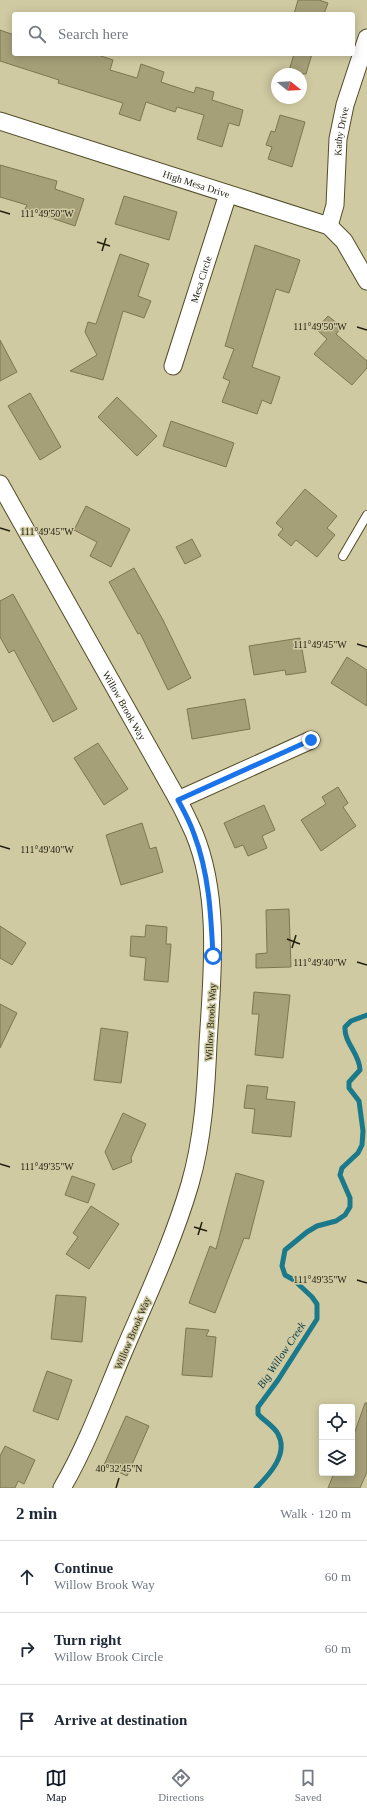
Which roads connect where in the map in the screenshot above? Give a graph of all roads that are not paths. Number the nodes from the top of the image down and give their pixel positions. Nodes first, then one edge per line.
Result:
1 (367, 38) edge
2 (0, 121) edge
3 (228, 194) junction
4 (329, 226) junction
5 (367, 280) edge
6 (173, 366) dead end
7 (0, 484) edge
8 (367, 515) edge
9 (343, 556) dead end
10 (311, 740) dead end
11 (178, 800) junction
12 (62, 1488) edge

1 - 4 street, Kathy Drive
2 - 3 street, High Mesa Drive
3 - 4 street, High Mesa Drive
3 - 6 street, Mesa Circle
4 - 5 street, High Mesa Drive
7 - 11 street, Willow Brook Way
8 - 9 lane
10 - 11 street
11 - 12 street, Willow Brook Way

